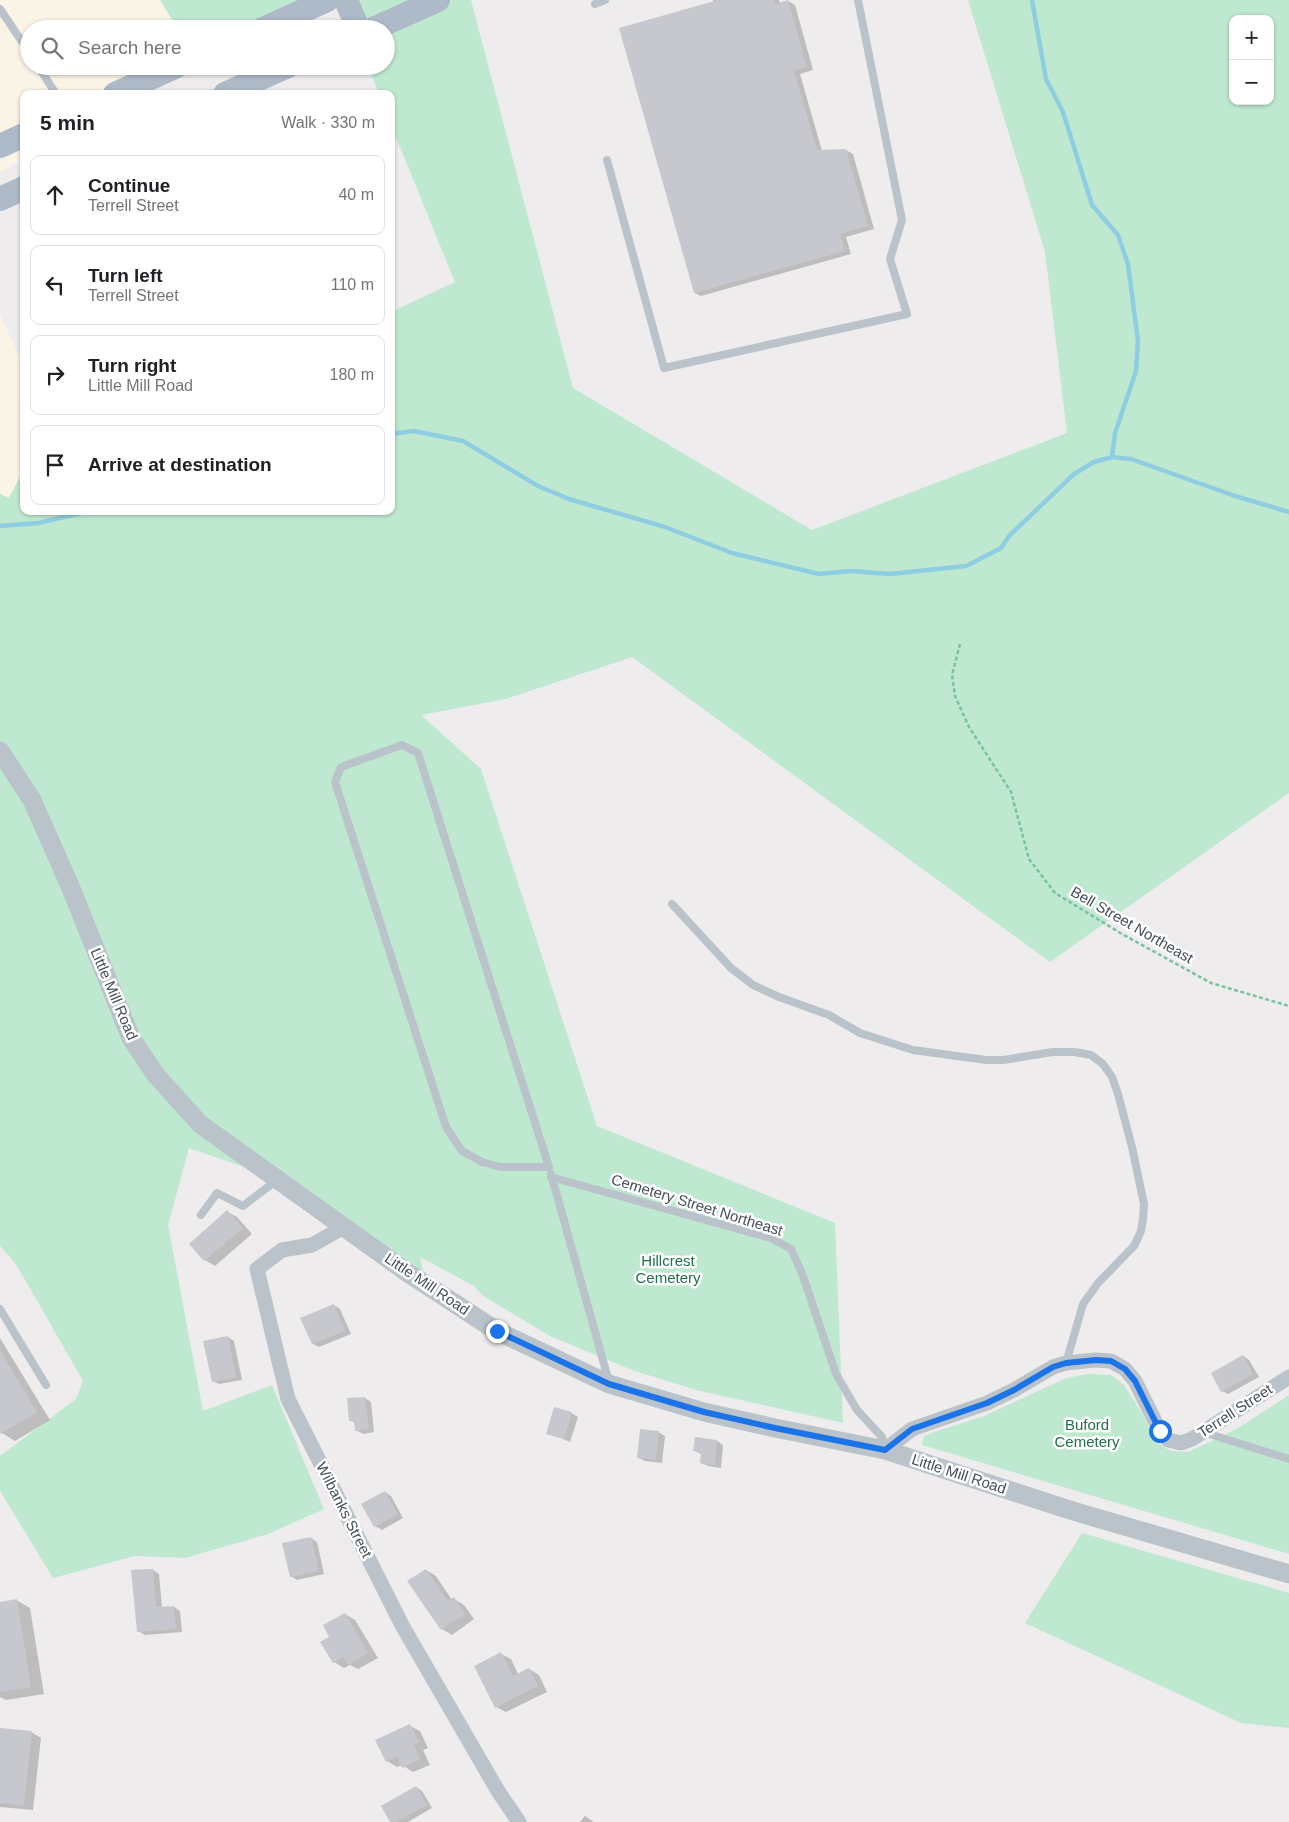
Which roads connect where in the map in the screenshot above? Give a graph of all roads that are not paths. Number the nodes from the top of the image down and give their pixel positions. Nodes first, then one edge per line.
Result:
1 (327, 0) edge
2 (346, 0) edge
3 (438, 0) edge
4 (605, 0) edge
5 (858, 0) edge
6 (595, 4) dead end
7 (0, 8) edge
8 (283, 20) edge
9 (354, 20) edge
10 (393, 20) edge
11 (20, 38) edge
12 (44, 75) edge
13 (158, 75) edge
14 (268, 75) edge
15 (53, 90) edge
16 (124, 90) edge
17 (234, 90) edge
18 (20, 137) edge
19 (0, 146) edge
20 (607, 160) dead end
21 (20, 190) edge
22 (0, 199) edge
23 (0, 751) edge
24 (672, 904) dead end
25 (549, 1167) junction
26 (551, 1177) junction
27 (276, 1180) junction
28 (201, 1215) dead end
29 (344, 1227) junction
30 (0, 1309) edge
31 (1066, 1363) junction
32 (1289, 1377) edge
33 (609, 1384) junction
34 (46, 1385) dead end
35 (1203, 1432) junction
36 (885, 1450) junction
37 (1289, 1458) edge
38 (1289, 1574) edge
39 (519, 1822) edge

1 - 8 main road
2 - 9 main road
3 - 10 main road
4 - 6 lane
5 - 20 lane
7 - 11 lane
12 - 15 lane
13 - 16 main road
14 - 17 main road
18 - 19 main road
21 - 22 main road
23 - 27 street, Little Mill Road
24 - 31 lane
25 - 25 lane
25 - 26 lane
26 - 33 lane
26 - 36 lane, Cemetery Street Northeast
27 - 28 lane
27 - 29 street, Little Mill Road
29 - 33 street, Little Mill Road
29 - 39 street, Wilbanks Street
30 - 34 lane
31 - 35 street, Terrell Street
31 - 36 street, Terrell Street
32 - 35 street, Terrell Street
33 - 36 street, Little Mill Road
35 - 37 lane
36 - 38 street, Little Mill Road

